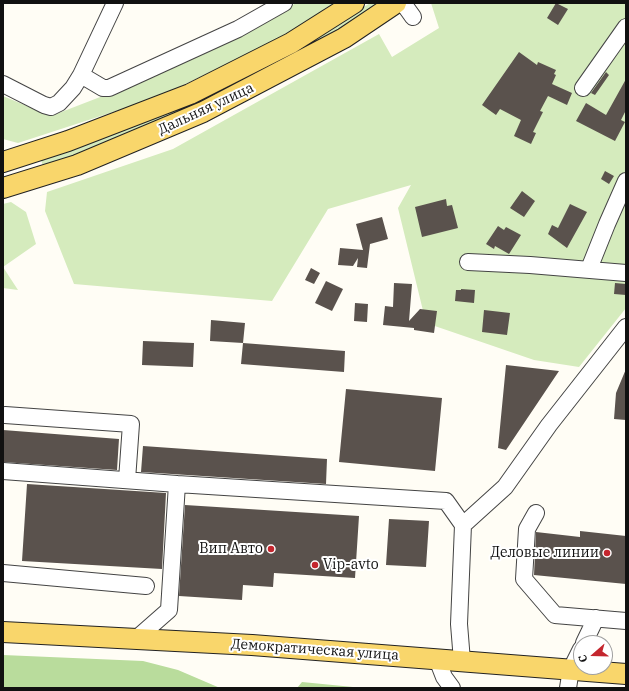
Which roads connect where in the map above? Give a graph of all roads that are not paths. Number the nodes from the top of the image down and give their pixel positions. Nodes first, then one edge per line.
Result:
1 (115, 3) edge
2 (284, 3) edge
3 (354, 3) edge
4 (396, 3) edge
5 (403, 3) edge
6 (413, 17) dead end
7 (626, 27) edge
8 (81, 75) junction
9 (3, 84) edge
10 (583, 88) dead end
11 (3, 162) edge
12 (626, 181) edge
13 (3, 188) edge
14 (468, 262) dead end
15 (589, 269) junction
16 (626, 273) edge
17 (626, 327) edge
18 (5, 415) dead end
19 (3, 471) edge
20 (127, 480) junction
21 (177, 484) junction
22 (536, 513) dead end
23 (463, 525) junction
24 (3, 573) edge
25 (146, 586) dead end
26 (596, 618) junction
27 (626, 621) edge
28 (3, 632) edge
29 (588, 635) edge
30 (136, 639) junction
31 (437, 659) junction
32 (462, 661) junction
33 (573, 668) edge
34 (626, 674) edge
35 (569, 678) edge
36 (452, 688) edge

1 - 8 street
2 - 8 street
3 - 11 main road, Дальняя улица
4 - 13 main road, Дальняя улица
5 - 6 street
7 - 10 street
8 - 9 street
12 - 15 street
14 - 15 street
15 - 16 street
17 - 23 street
18 - 20 street
19 - 20 street
20 - 21 street
21 - 23 street
21 - 30 street
22 - 26 street
23 - 32 street
24 - 25 street
26 - 27 street
26 - 29 street
28 - 30 main road, Демократическая улица
30 - 31 main road, Демократическая улица
31 - 32 main road, Демократическая улица
31 - 36 street
32 - 35 main road, Демократическая улица
33 - 35 street
34 - 35 main road, Демократическая улица

